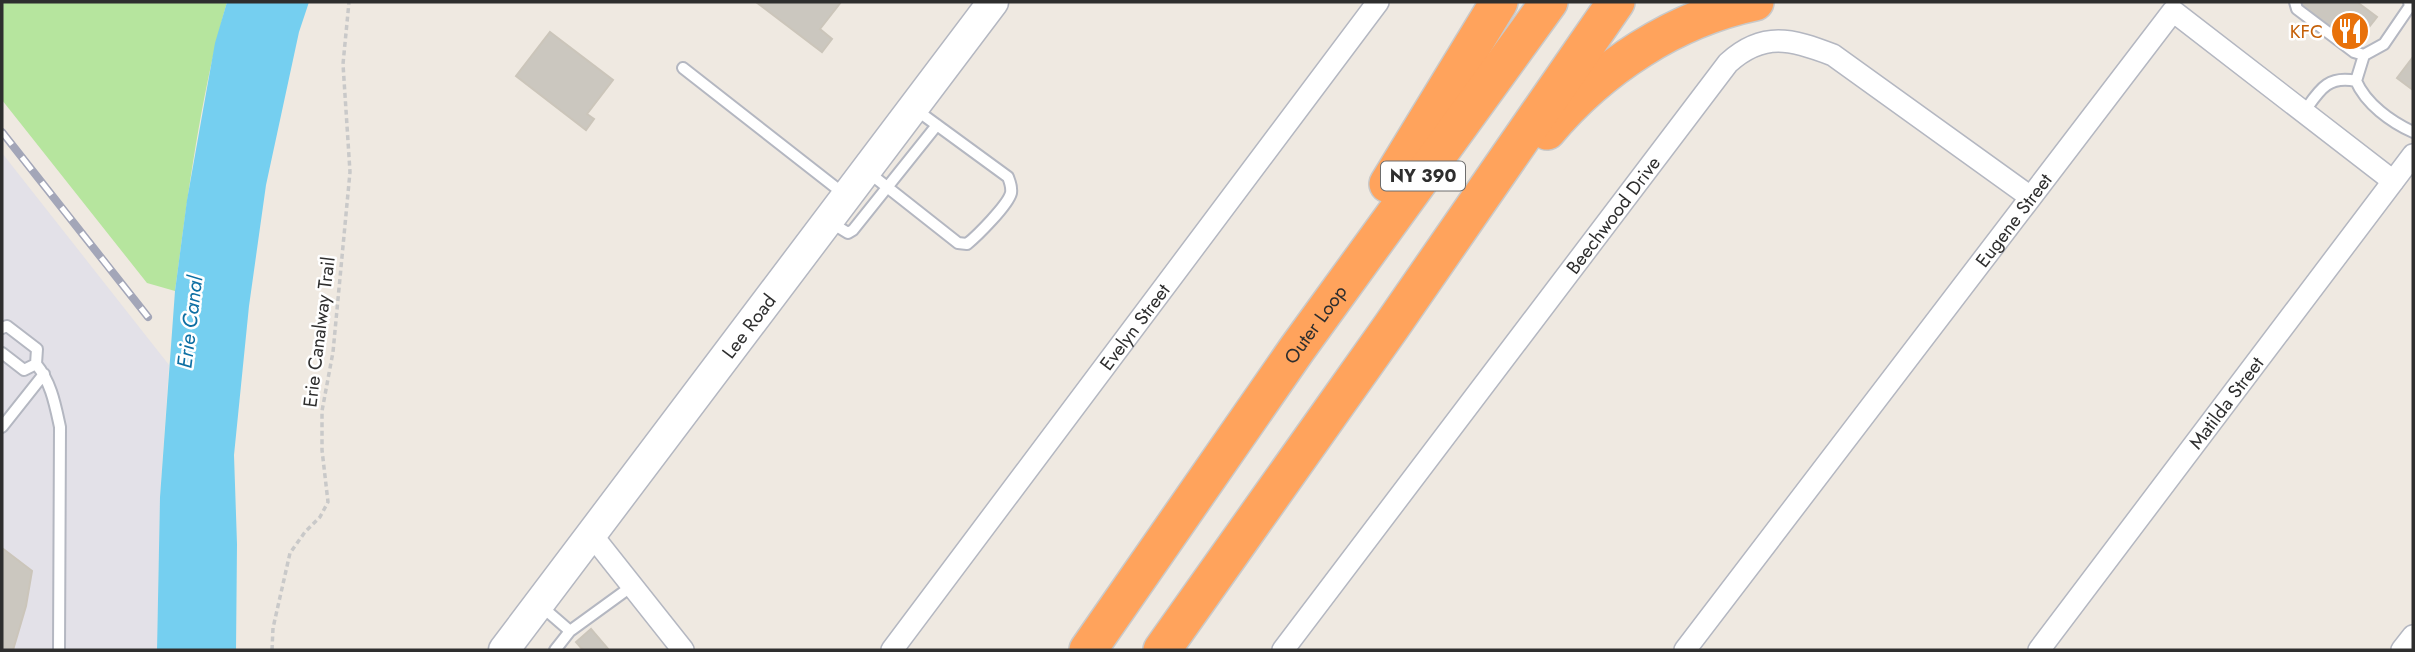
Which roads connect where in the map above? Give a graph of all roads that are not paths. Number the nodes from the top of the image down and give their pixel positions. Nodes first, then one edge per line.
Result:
1 (993, 2) edge
2 (1378, 2) edge
3 (1499, 2) edge
4 (1549, 2) edge
5 (1616, 2) edge
6 (1755, 2) edge
7 (2295, 2) edge
8 (2409, 2) edge
9 (2176, 6) edge
10 (2364, 55) junction
11 (683, 68) dead end
12 (2356, 81) junction
13 (2304, 112) junction
14 (925, 116) junction
15 (2413, 132) edge
16 (2413, 155) edge
17 (877, 179) junction
18 (2393, 181) junction
19 (846, 195) junction
20 (2029, 197) junction
21 (828, 221) junction
22 (1391, 327) junction
23 (2, 328) edge
24 (1297, 349) junction
25 (2, 353) edge
26 (36, 364) junction
27 (44, 374) junction
28 (2, 427) edge
29 (591, 534) junction
30 (632, 586) junction
31 (538, 604) junction
32 (570, 631) junction
33 (2413, 636) edge
34 (59, 650) edge
35 (504, 650) edge
36 (555, 650) edge
37 (683, 650) edge
38 (892, 650) edge
39 (1088, 650) edge
40 (1162, 650) edge
41 (1283, 650) edge
42 (1685, 650) edge
43 (2039, 650) edge
44 (2402, 650) edge

1 - 14 street, Lee Road
2 - 38 street, Evelyn Street
3 - 24 highway
4 - 24 highway, Outer Loop / NY 390
5 - 22 highway, NY 390
6 - 22 highway
7 - 10 lane
8 - 10 lane
9 - 13 street, Eugene Street
9 - 20 street, Eugene Street
10 - 12 lane
11 - 19 lane
12 - 13 lane
12 - 15 lane
13 - 18 street, Eugene Street
14 - 17 street, Lee Road
14 - 17 lane
16 - 18 street, Matilda Street
17 - 19 street, Lee Road
17 - 21 lane
18 - 43 street, Matilda Street
19 - 21 street, Lee Road
20 - 41 street, Beechwood Drive
20 - 42 street, Eugene Street
21 - 29 street, Lee Road
22 - 40 highway, NY 390
23 - 26 lane
24 - 39 highway, Outer Loop / NY 390
25 - 26 lane
26 - 27 lane
27 - 28 lane
27 - 34 lane
29 - 30 street
29 - 31 street, Lee Road
30 - 32 lane
30 - 37 street
31 - 32 lane
31 - 35 street, Lee Road
32 - 36 lane
33 - 44 street

